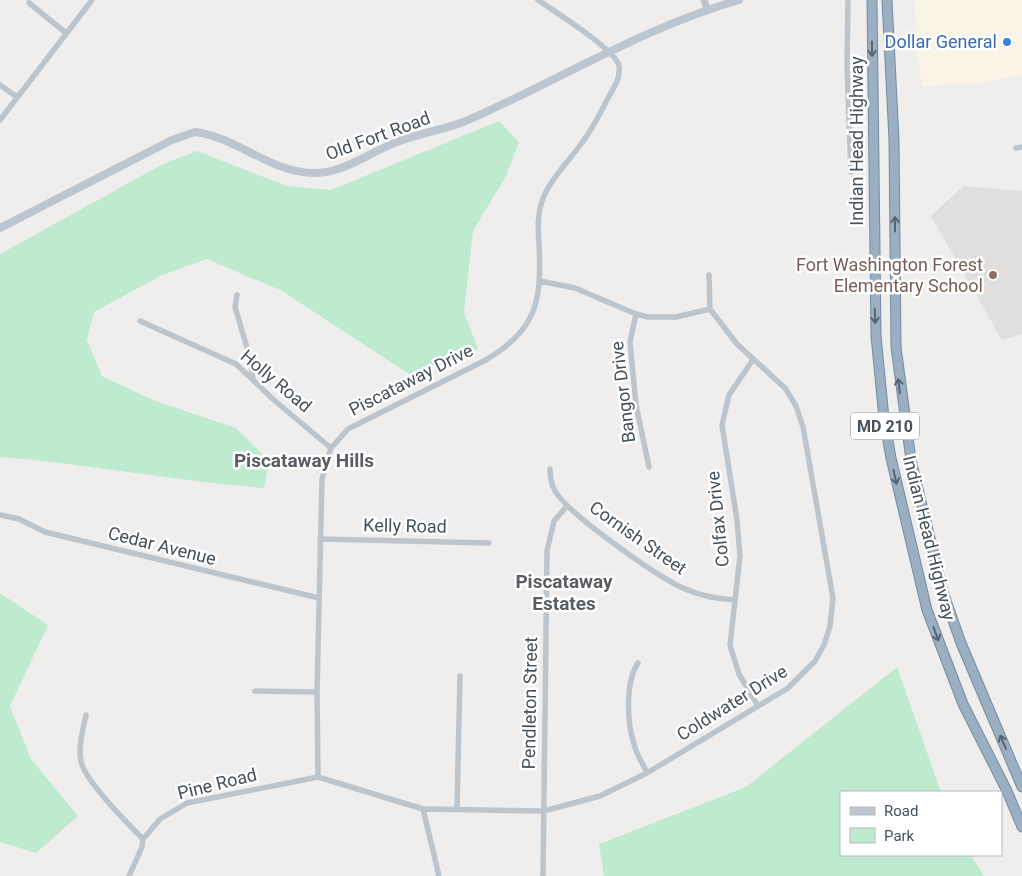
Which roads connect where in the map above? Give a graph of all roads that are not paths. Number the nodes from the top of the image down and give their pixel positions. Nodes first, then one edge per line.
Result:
1 (92, 0) edge
2 (538, 0) edge
3 (704, 0) edge
4 (739, 0) edge
5 (848, 0) edge
6 (872, 0) edge
7 (887, 0) edge
8 (29, 3) dead end
9 (707, 9) junction
10 (66, 32) junction
11 (610, 51) junction
12 (0, 85) edge
13 (17, 97) junction
14 (0, 120) edge
15 (851, 172) dead end
16 (0, 228) edge
17 (709, 275) dead end
18 (540, 281) junction
19 (237, 295) dead end
20 (710, 309) junction
21 (636, 314) junction
22 (140, 321) dead end
23 (752, 361) junction
24 (253, 379) junction
25 (331, 448) junction
26 (649, 467) dead end
27 (550, 469) dead end
28 (567, 506) junction
29 (0, 515) edge
30 (320, 539) junction
31 (489, 543) dead end
32 (319, 598) junction
33 (735, 600) junction
34 (638, 663) dead end
35 (460, 676) dead end
36 (255, 691) dead end
37 (317, 692) junction
38 (758, 706) junction
39 (86, 715) dead end
40 (647, 773) junction
41 (318, 776) junction
42 (1022, 787) edge
43 (423, 809) junction
44 (458, 809) junction
45 (544, 811) junction
46 (1022, 827) edge
47 (143, 839) junction
48 (129, 876) edge
49 (439, 876) edge
50 (543, 876) edge

1 - 10 street
2 - 11 street
3 - 9 street
4 - 9 main road, Old Fort Road
5 - 15 street
6 -> 46 highway, Indian Head Highway / MD 210
42 -> 7 highway, Indian Head Highway / MD 210
8 - 10 street
9 - 11 main road, Old Fort Road
10 - 13 street
11 - 16 main road, Old Fort Road
11 - 18 street, Piscataway Drive
12 - 13 street
13 - 14 street
17 - 20 street
18 - 21 street
18 - 25 street, Piscataway Drive
19 - 24 street
20 - 21 street
20 - 23 street, Coldwater Drive
21 - 26 street, Bangor Drive
22 - 24 street, Holly Road
23 - 33 street, Colfax Drive
23 - 38 street, Coldwater Drive
24 - 25 street, Holly Road
25 - 30 street, Piscataway Drive
27 - 28 street, Cornish Street
28 - 33 street, Cornish Street
28 - 45 street, Pendleton Street
29 - 32 street, Cedar Avenue
30 - 31 street, Kelly Road
30 - 32 street, Piscataway Drive
32 - 37 street, Piscataway Drive
33 - 38 street, Colfax Drive
34 - 40 street
35 - 44 street
36 - 37 street
37 - 41 street, Piscataway Drive
38 - 40 street, Coldwater Drive
39 - 47 street
40 - 45 street, Coldwater Drive
41 - 43 street
41 - 47 street, Pine Road
43 - 44 street, Coldwater Drive
43 - 49 street
44 - 45 street, Coldwater Drive
45 - 50 street, Pendleton Street
47 - 48 street, Pine Road

